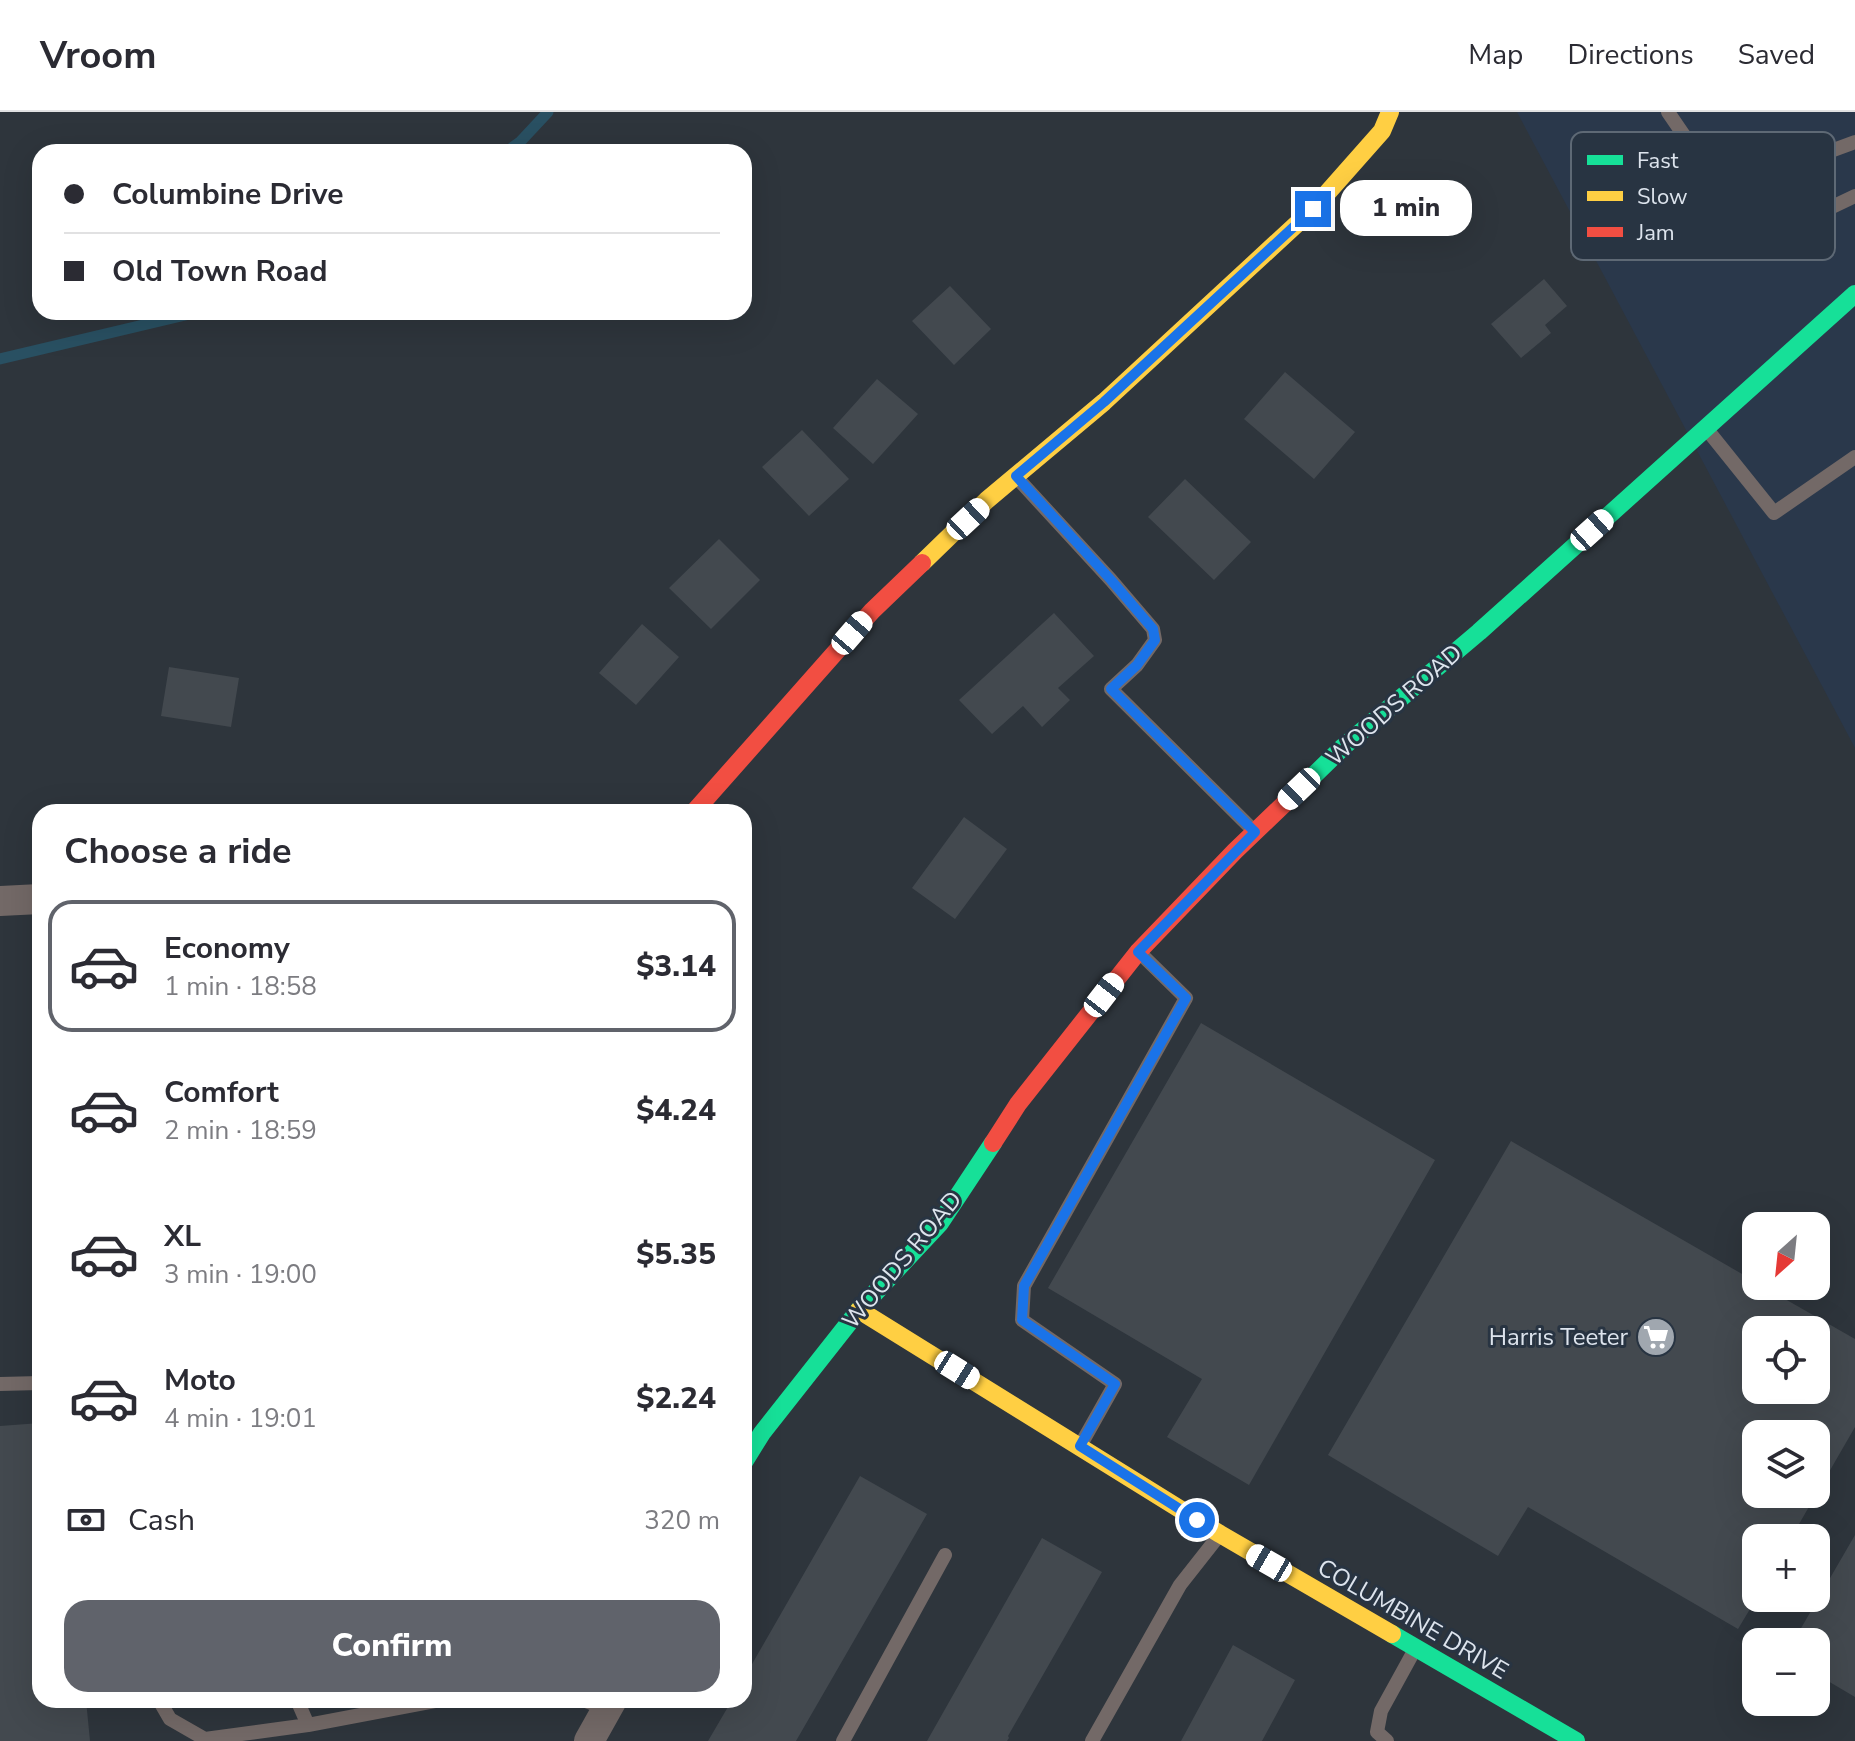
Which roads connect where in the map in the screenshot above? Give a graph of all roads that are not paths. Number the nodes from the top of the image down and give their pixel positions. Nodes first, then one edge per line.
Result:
1 (1390, 112) edge
2 (1668, 112) edge
3 (1682, 132) edge
4 (1855, 142) edge
5 (1835, 149) edge
6 (1855, 196) edge
7 (1835, 206) edge
8 (1855, 294) edge
9 (1706, 429) junction
10 (1855, 457) edge
11 (1016, 476) junction
12 (701, 804) edge
13 (1255, 832) junction
14 (32, 899) edge
15 (0, 901) edge
16 (1138, 952) junction
17 (859, 1310) junction
18 (32, 1383) edge
19 (0, 1384) edge
20 (1080, 1446) junction
21 (752, 1449) edge
22 (1220, 1534) junction
23 (945, 1555) dead end
24 (1415, 1648) junction
25 (164, 1708) edge
26 (301, 1708) edge
27 (398, 1708) edge
28 (599, 1708) edge
29 (308, 1725) junction
30 (589, 1741) edge
31 (843, 1741) edge
32 (1092, 1741) edge
33 (1387, 1741) edge
34 (1576, 1741) edge

1 - 11 street
2 - 3 lane
4 - 5 lane
6 - 7 lane
8 - 9 street, WOODS ROAD
9 - 10 lane
9 - 13 street, WOODS ROAD
11 - 12 street
11 - 13 lane
13 - 16 street, WOODS ROAD
14 - 15 street
16 - 17 street, WOODS ROAD
16 - 20 lane
17 - 20 street, COLUMBINE DRIVE
17 - 21 street, WOODS ROAD
18 - 19 lane
20 - 22 street, COLUMBINE DRIVE
22 - 24 street, COLUMBINE DRIVE
22 - 32 lane
23 - 31 lane
24 - 33 lane
24 - 34 street, COLUMBINE DRIVE
25 - 29 lane
26 - 29 lane
27 - 29 lane
28 - 30 street

